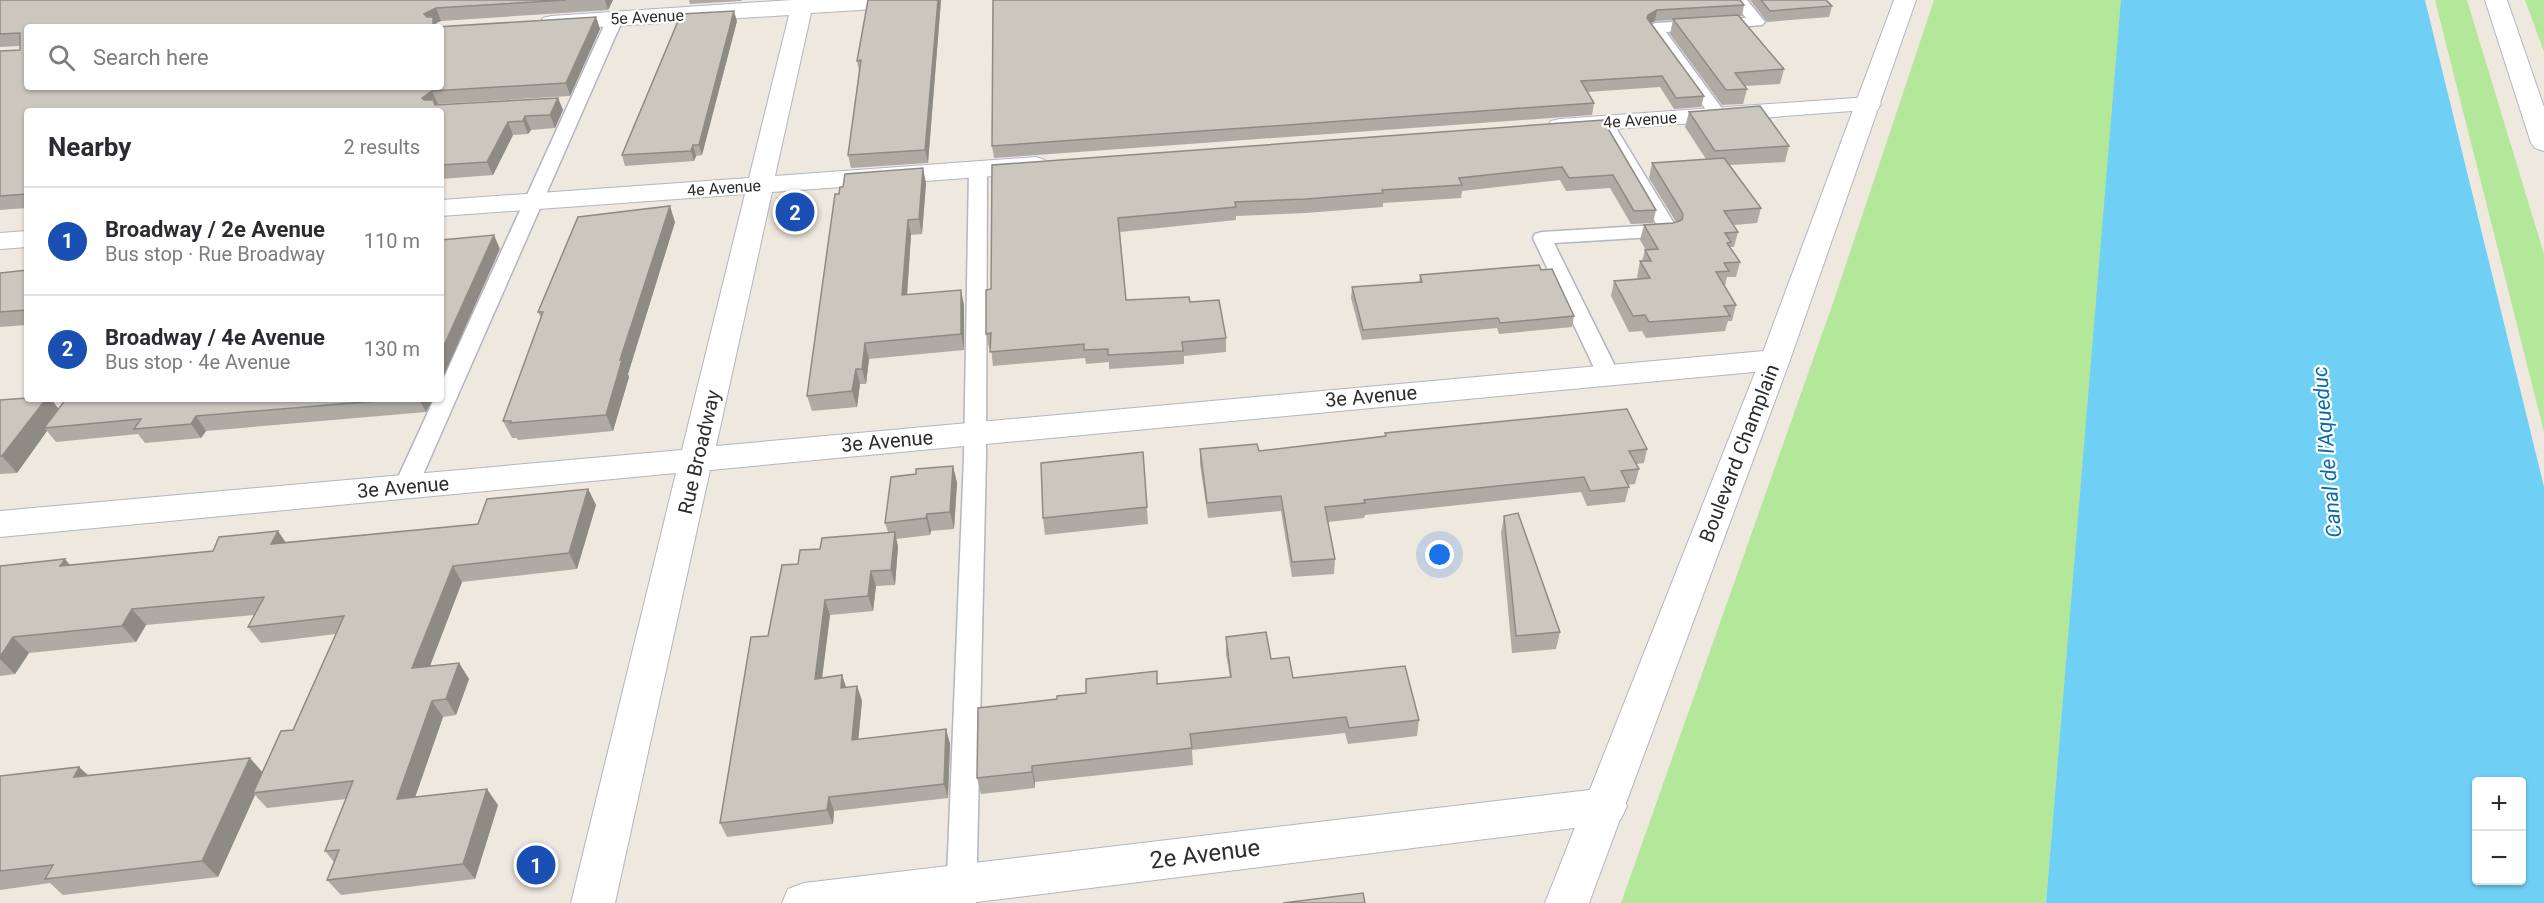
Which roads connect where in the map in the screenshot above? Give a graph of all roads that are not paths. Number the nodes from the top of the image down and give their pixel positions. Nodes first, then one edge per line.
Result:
1 (924, 0) edge
2 (1739, 0) edge
3 (1905, 0) edge
4 (2496, 0) edge
5 (802, 4) edge
6 (615, 19) junction
7 (534, 24) edge
8 (580, 102) junction
9 (556, 103) edge
10 (1869, 104) junction
11 (1718, 114) junction
12 (1605, 123) junction
13 (1534, 128) edge
14 (2544, 142) edge
15 (1060, 163) edge
16 (978, 169) junction
17 (760, 185) junction
18 (534, 201) junction
19 (444, 208) edge
20 (24, 239) edge
21 (0, 241) edge
22 (1775, 360) junction
23 (1608, 374) junction
24 (444, 401) edge
25 (444, 402) edge
26 (975, 434) junction
27 (697, 459) junction
28 (406, 486) junction
29 (0, 525) edge
30 (1606, 806) junction
31 (962, 893) edge
32 (593, 903) edge
33 (804, 903) edge
34 (1567, 903) edge

1 - 5 street, 5e Avenue
2 - 11 lane
3 - 10 street, Boulevard Champlain
4 - 14 street
5 - 6 street, 5e Avenue
5 - 17 street, Rue Broadway
6 - 7 street, 5e Avenue
6 - 8 lane
8 - 9 lane
8 - 18 lane
10 - 11 street, 4e Avenue
10 - 22 street, Boulevard Champlain
11 - 12 street, 4e Avenue
12 - 13 street, 4e Avenue
12 - 23 lane
15 - 16 street, 4e Avenue
16 - 17 street, 4e Avenue
16 - 26 lane
17 - 18 street, 4e Avenue
17 - 27 street, Rue Broadway
18 - 19 street, 4e Avenue
18 - 24 lane
20 - 21 street
22 - 23 street, 3e Avenue
22 - 30 street, Boulevard Champlain
23 - 26 street, 3e Avenue
25 - 28 lane
26 - 27 street, 3e Avenue
26 - 31 lane
27 - 28 street, 3e Avenue
27 - 32 street, Rue Broadway
28 - 29 street, 3e Avenue
30 - 31 street, 2e Avenue
30 - 34 street, Boulevard Champlain
31 - 33 street, 2e Avenue

